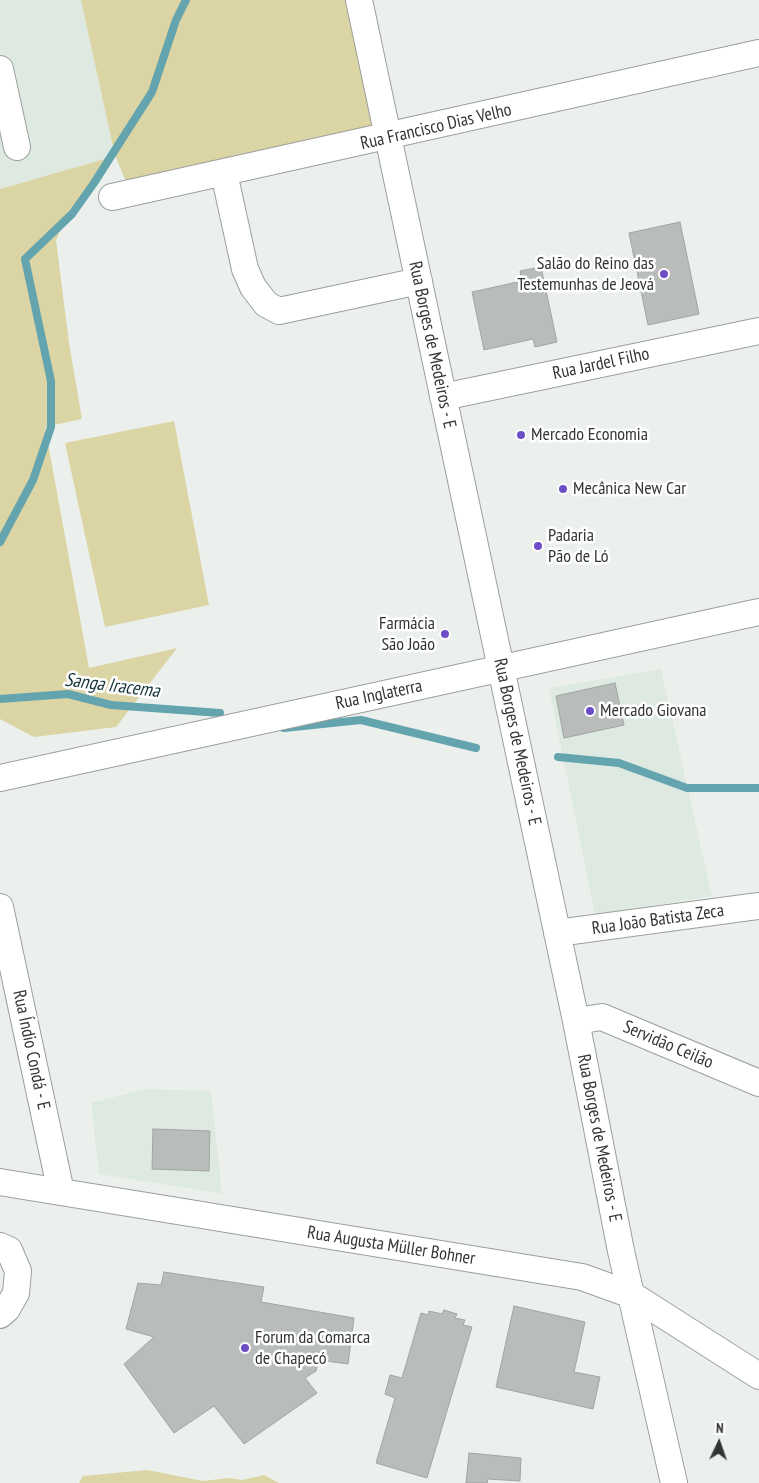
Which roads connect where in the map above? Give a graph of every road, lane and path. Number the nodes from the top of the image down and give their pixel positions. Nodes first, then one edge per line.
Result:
1 (359, 0) edge
2 (759, 54) edge
3 (0, 68) edge
4 (388, 137) junction
5 (18, 147) dead end
6 (224, 173) junction
7 (112, 197) dead end
8 (419, 281) junction
9 (759, 331) edge
10 (443, 398) junction
11 (759, 612) edge
12 (501, 668) junction
13 (0, 778) edge
14 (759, 906) edge
15 (0, 907) edge
16 (557, 933) junction
17 (576, 1020) junction
18 (759, 1084) edge
19 (0, 1182) edge
20 (61, 1192) junction
21 (0, 1246) edge
22 (632, 1295) junction
23 (0, 1315) edge
24 (759, 1376) edge
25 (674, 1483) edge

1 - 4 street, Rua Borges de Medeiros - E
2 - 4 street, Rua Francisco Dias Velho
3 - 5 street
4 - 6 street, Rua Francisco Dias Velho
4 - 8 street, Rua Borges de Medeiros - E
6 - 7 street, Rua Francisco Dias Velho
6 - 8 street
8 - 10 street, Rua Borges de Medeiros - E
9 - 10 street, Rua Jardel Filho
10 - 12 street, Rua Borges de Medeiros - E
11 - 12 street, Rua Inglaterra
12 - 13 street, Rua Inglaterra
12 - 16 street, Rua Borges de Medeiros - E
14 - 16 street, Rua João Batista Zeca
15 - 20 street, Rua Índio Condá - E
16 - 17 street, Rua Borges de Medeiros - E
17 - 18 street, Servidão Ceilão
17 - 22 street, Rua Borges de Medeiros - E
19 - 20 street, Rua Augusta Müller Bohner
20 - 22 street, Rua Augusta Müller Bohner
21 - 23 street
22 - 24 street, Rua Augusta Müller Bohner
22 - 25 street, Rua Borges de Medeiros - E

